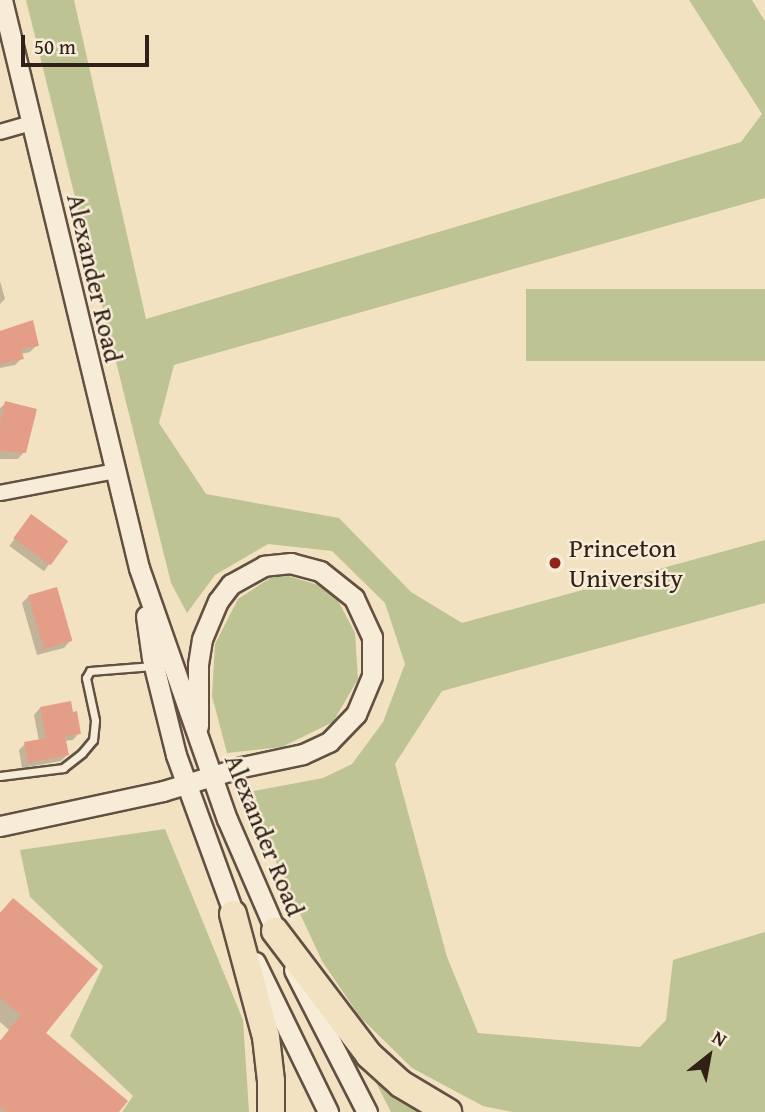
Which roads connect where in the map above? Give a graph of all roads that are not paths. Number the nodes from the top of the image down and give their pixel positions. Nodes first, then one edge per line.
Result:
1 (2, 0) edge
2 (31, 123) junction
3 (0, 132) edge
4 (115, 471) junction
5 (0, 493) edge
6 (139, 568) junction
7 (154, 666) junction
8 (198, 741) junction
9 (0, 775) edge
10 (211, 776) junction
11 (185, 785) junction
12 (0, 826) edge
13 (233, 914) junction
14 (275, 931) junction
15 (271, 1112) edge
16 (328, 1112) edge
17 (367, 1112) edge
18 (448, 1112) edge

1 - 2 main road, Alexander Road
2 - 3 street
2 - 4 main road, Alexander Road
4 - 5 street
4 - 6 main road, Alexander Road
6 - 7 main road, Alexander Road
6 - 8 main road, Alexander Road
7 - 9 lane
7 - 11 main road, Alexander Road
8 - 10 main road, Alexander Road
8 - 10 main road
10 - 11 main road
10 - 14 main road, Alexander Road
11 - 12 main road
11 - 13 main road, Alexander Road
13 - 15 highway
13 - 16 main road, Alexander Road
14 - 17 main road, Alexander Road
14 - 18 highway

